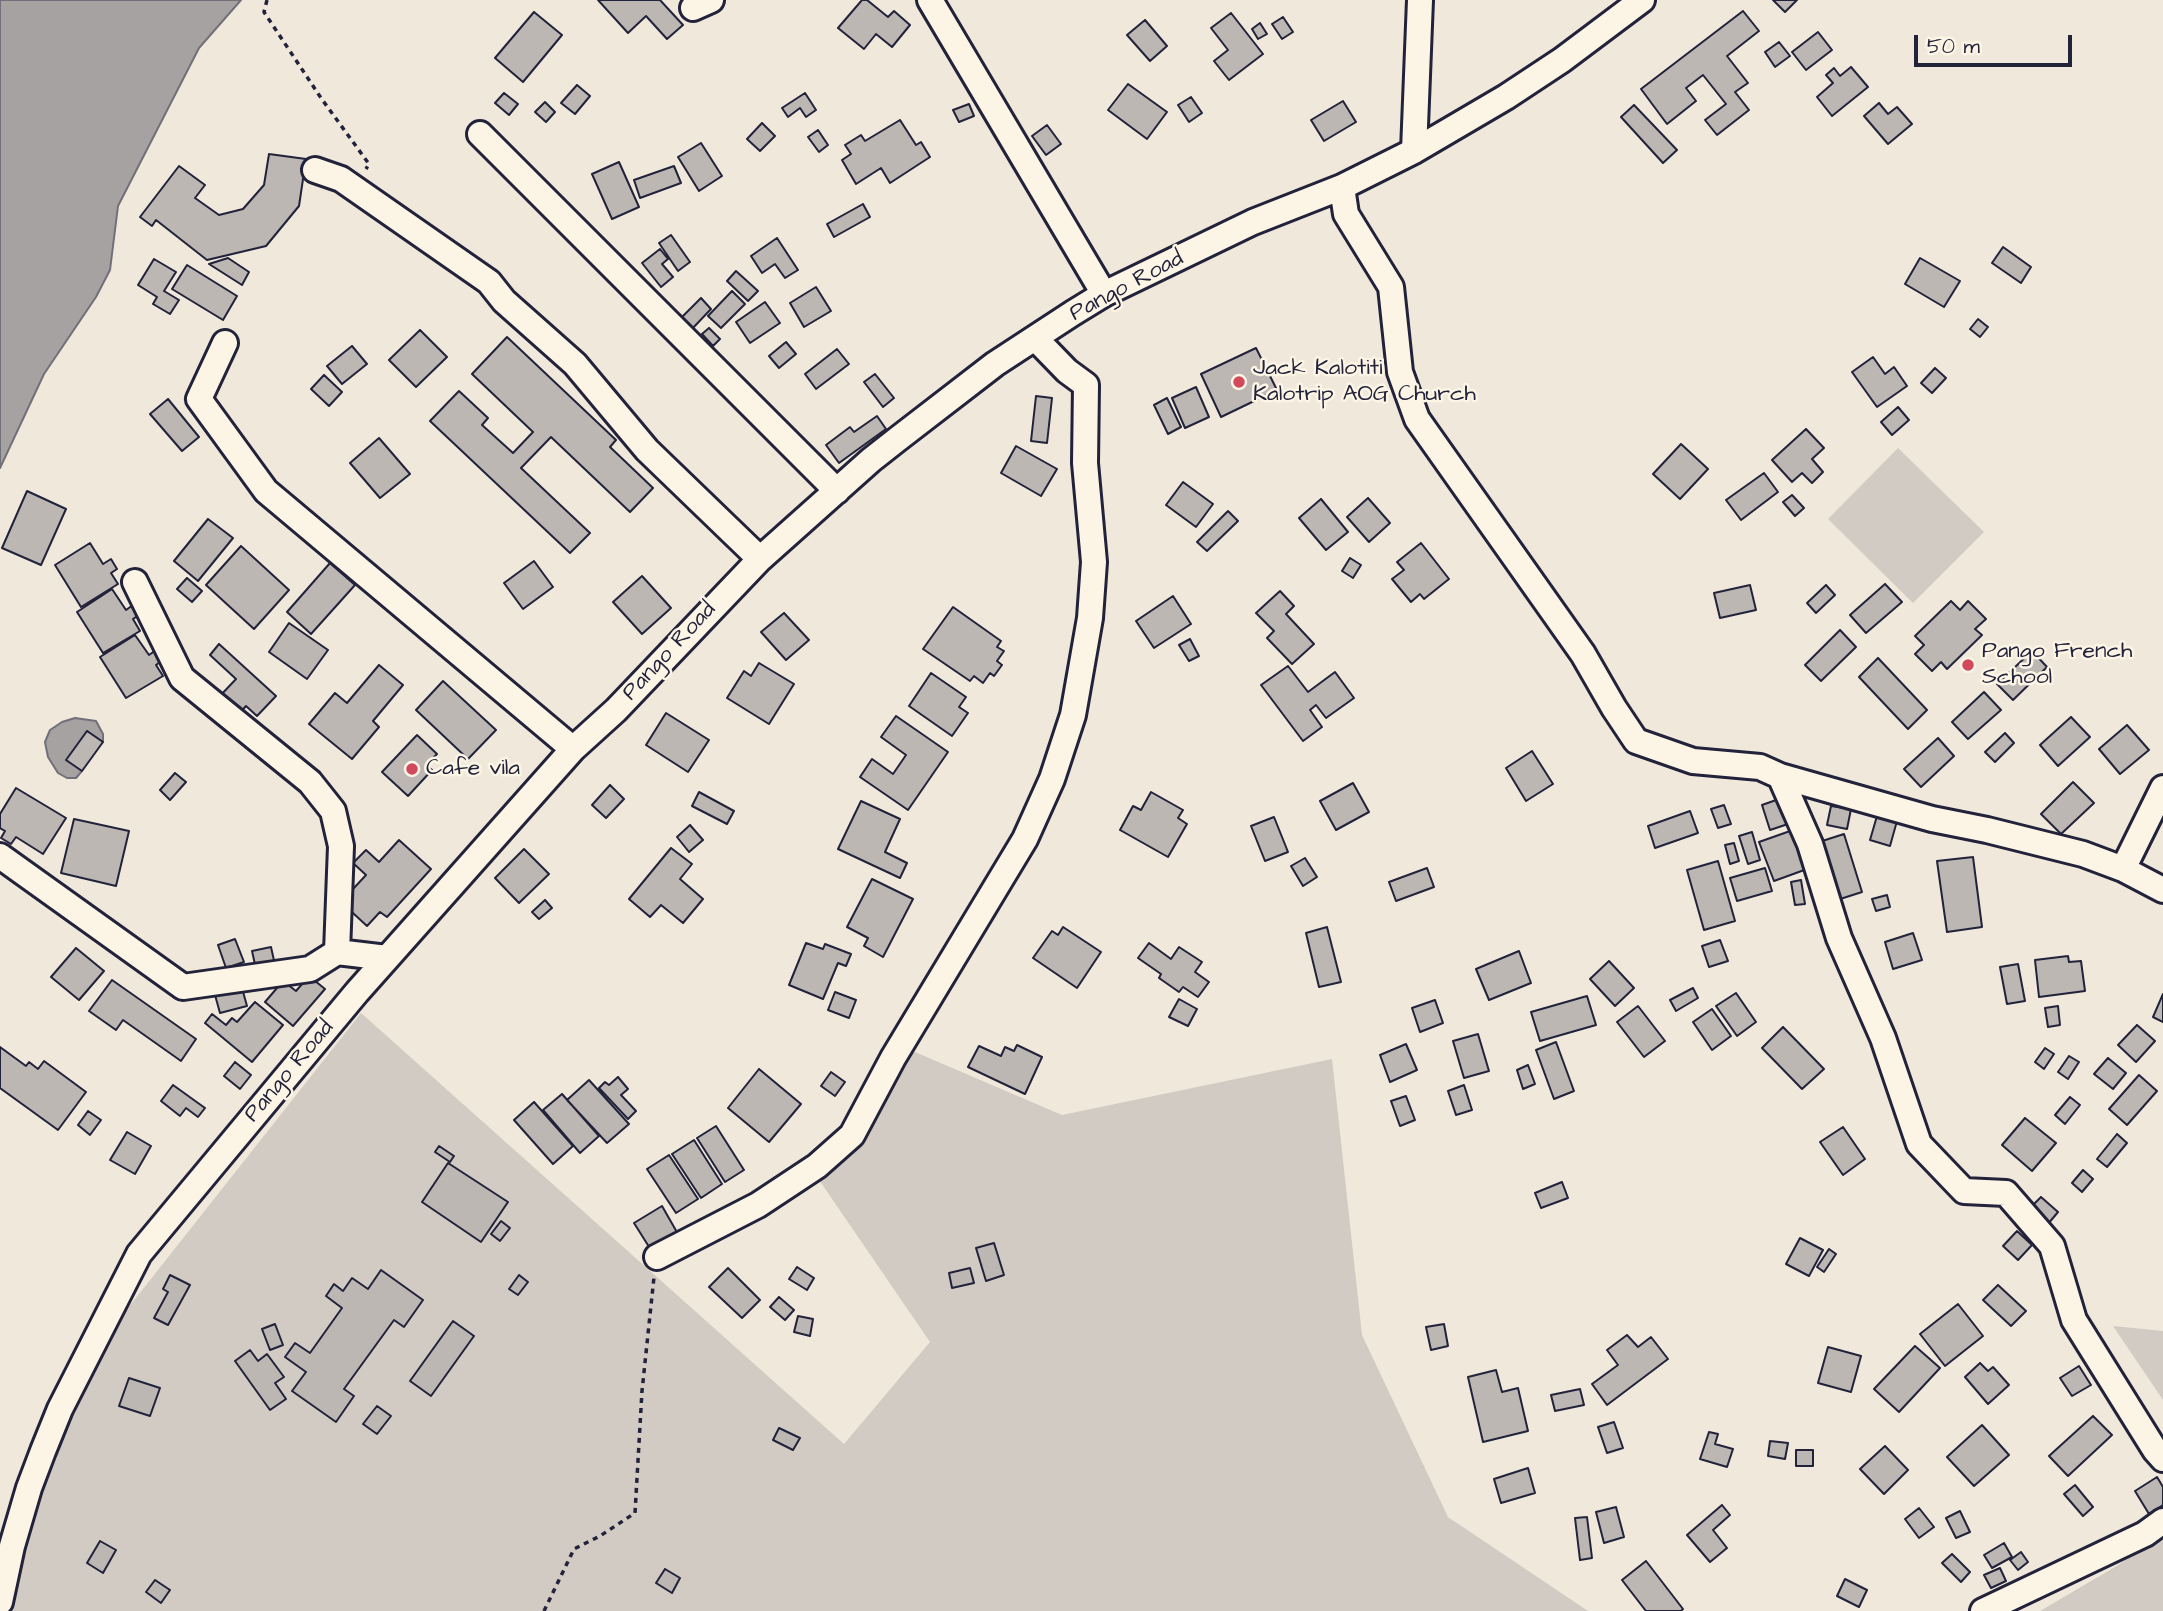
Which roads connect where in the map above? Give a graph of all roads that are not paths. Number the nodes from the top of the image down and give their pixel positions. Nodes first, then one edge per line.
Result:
1 (930, 0) edge
2 (1420, 0) edge
3 (1642, 0) edge
4 (480, 134) dead end
5 (1413, 151) junction
6 (315, 170) dead end
7 (1342, 187) junction
8 (1104, 293) junction
9 (1035, 338) junction
10 (225, 342) dead end
11 (837, 491) junction
12 (760, 559) junction
13 (135, 582) dead end
14 (573, 749) junction
15 (1780, 776) junction
16 (2163, 788) edge
17 (0, 856) edge
18 (2123, 869) junction
19 (2163, 890) edge
20 (337, 952) junction
21 (387, 958) junction
22 (656, 1257) road end
23 (2163, 1460) edge
24 (2163, 1521) edge
25 (0, 1602) edge
26 (1983, 1611) edge

1 - 8 street
2 - 5 street
3 - 5 street, Pango Road
4 - 11 street
5 - 7 street, Pango Road
6 - 12 street
7 - 8 street, Pango Road
7 - 15 street
8 - 9 street, Pango Road
9 - 11 street, Pango Road
9 - 22 street
10 - 14 street
11 - 12 street, Pango Road
12 - 14 street, Pango Road
13 - 20 street
14 - 21 street, Pango Road
15 - 18 street
15 - 23 street
16 - 18 street
17 - 20 street
18 - 19 street
20 - 21 street
21 - 25 street, Pango Road
24 - 26 street

